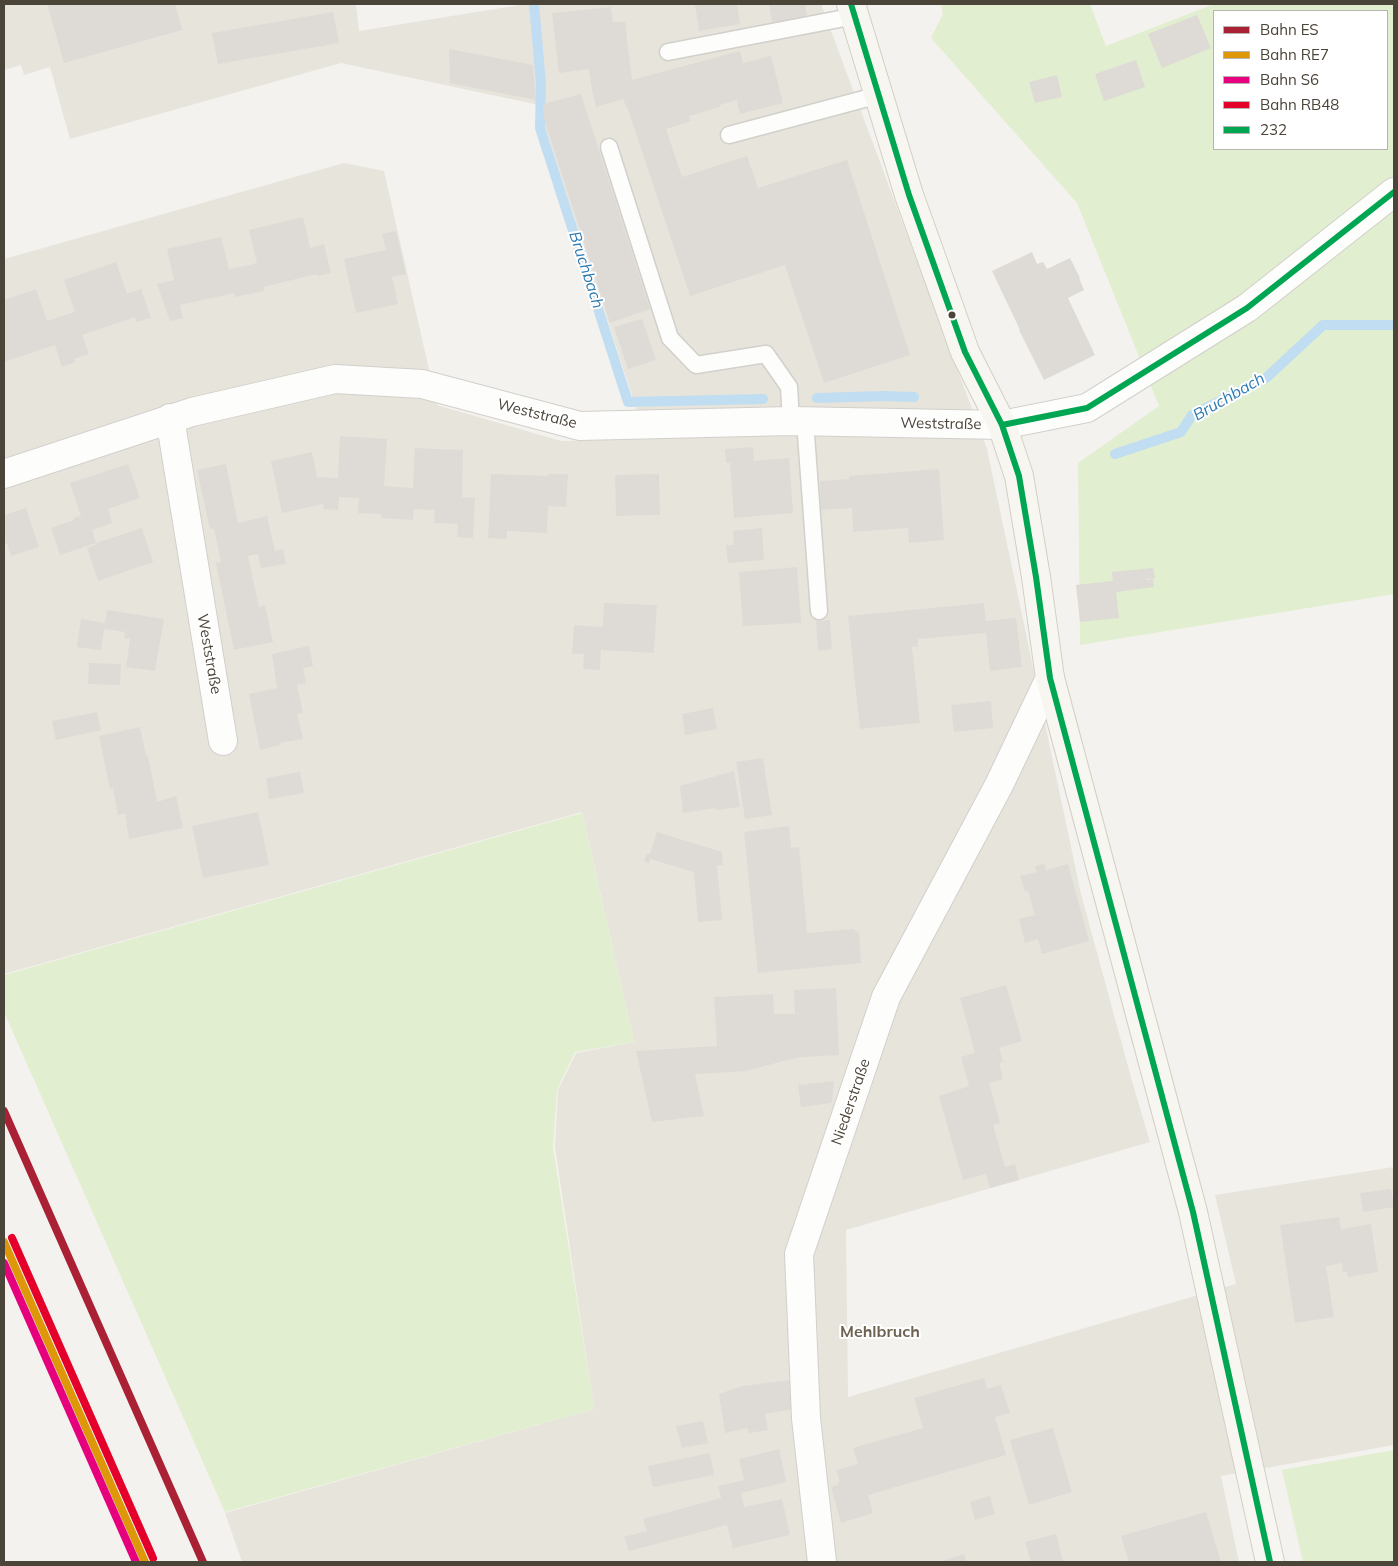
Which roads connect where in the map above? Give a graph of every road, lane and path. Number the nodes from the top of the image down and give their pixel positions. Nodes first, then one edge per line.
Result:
1 (853, 10) edge
2 (668, 52) dead end
3 (879, 95) junction
4 (729, 136) dead end
5 (609, 147) dead end
6 (1394, 192) edge
7 (170, 418) junction
8 (798, 421) junction
9 (1002, 426) junction
10 (4, 474) edge
11 (818, 611) dead end
12 (1050, 678) junction
13 (223, 741) dead end
14 (822, 1562) edge
15 (1270, 1562) edge

1 - 2 lane
1 - 3 main road
3 - 4 lane
3 - 9 main road
5 - 8 lane
6 - 9 street, Weststraße
7 - 8 street, Weststraße
7 - 10 street, Weststraße
7 - 13 street, Weststraße
8 - 9 street, Weststraße
8 - 11 lane
9 - 12 main road
12 - 14 street, Niederstraße
12 - 15 main road

